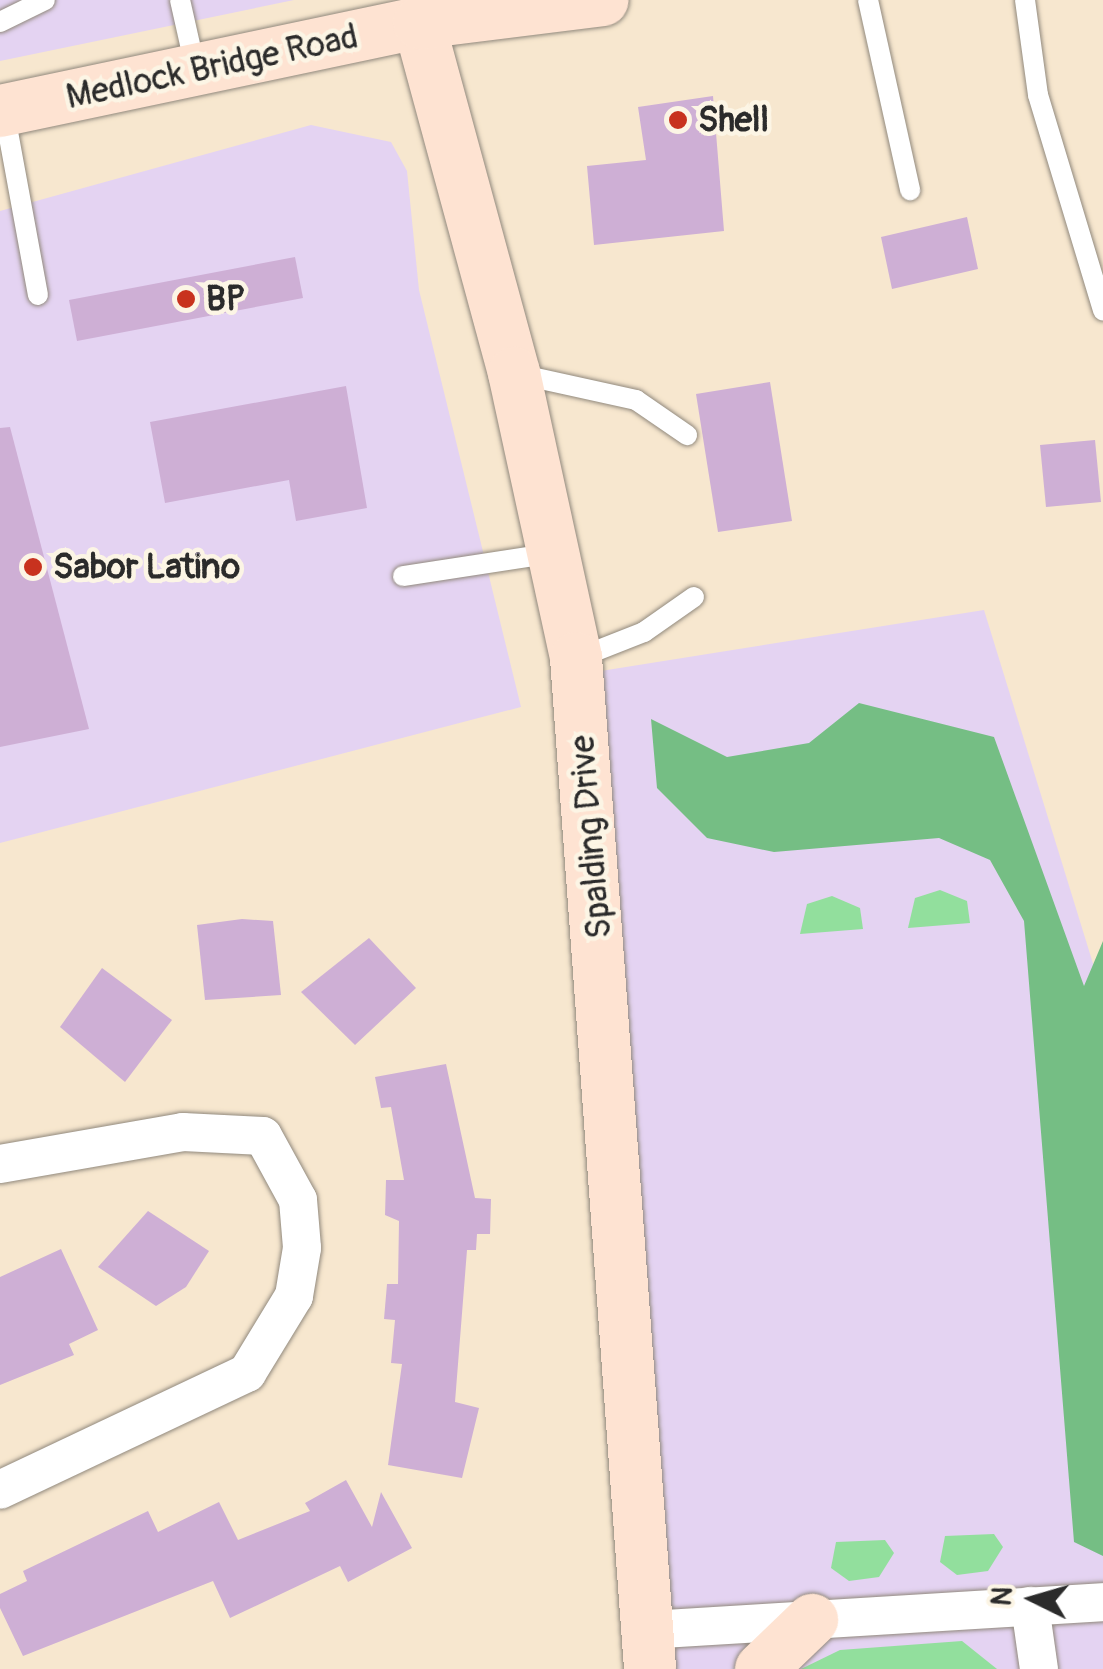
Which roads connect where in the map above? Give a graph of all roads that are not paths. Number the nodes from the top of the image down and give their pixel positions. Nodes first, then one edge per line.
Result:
1 (45, 0) edge
2 (180, 0) edge
3 (602, 0) edge
4 (868, 0) edge
5 (1025, 0) edge
6 (0, 22) edge
7 (419, 23) junction
8 (196, 73) junction
9 (2, 110) edge
10 (910, 190) dead end
11 (38, 295) dead end
12 (1103, 310) edge
13 (514, 373) junction
14 (687, 435) dead end
15 (556, 552) junction
16 (403, 576) dead end
17 (694, 597) dead end
18 (576, 658) junction
19 (0, 1164) edge
20 (0, 1490) edge
21 (1103, 1602) edge
22 (1030, 1606) junction
23 (812, 1620) junction
24 (649, 1650) edge
25 (761, 1669) edge
26 (1039, 1669) edge

1 - 6 lane
2 - 8 lane
3 - 7 main road, Medlock Bridge Road
4 - 10 lane
5 - 12 lane
7 - 8 main road, Medlock Bridge Road
7 - 13 main road, Spalding Drive
8 - 9 main road, Medlock Bridge Road
9 - 11 lane
13 - 14 lane
13 - 15 main road, Spalding Drive
15 - 16 lane
15 - 18 main road, Spalding Drive
17 - 18 lane
18 - 24 main road, Spalding Drive
19 - 20 street
21 - 22 street
22 - 23 street
22 - 26 street
23 - 24 street
23 - 25 main road

